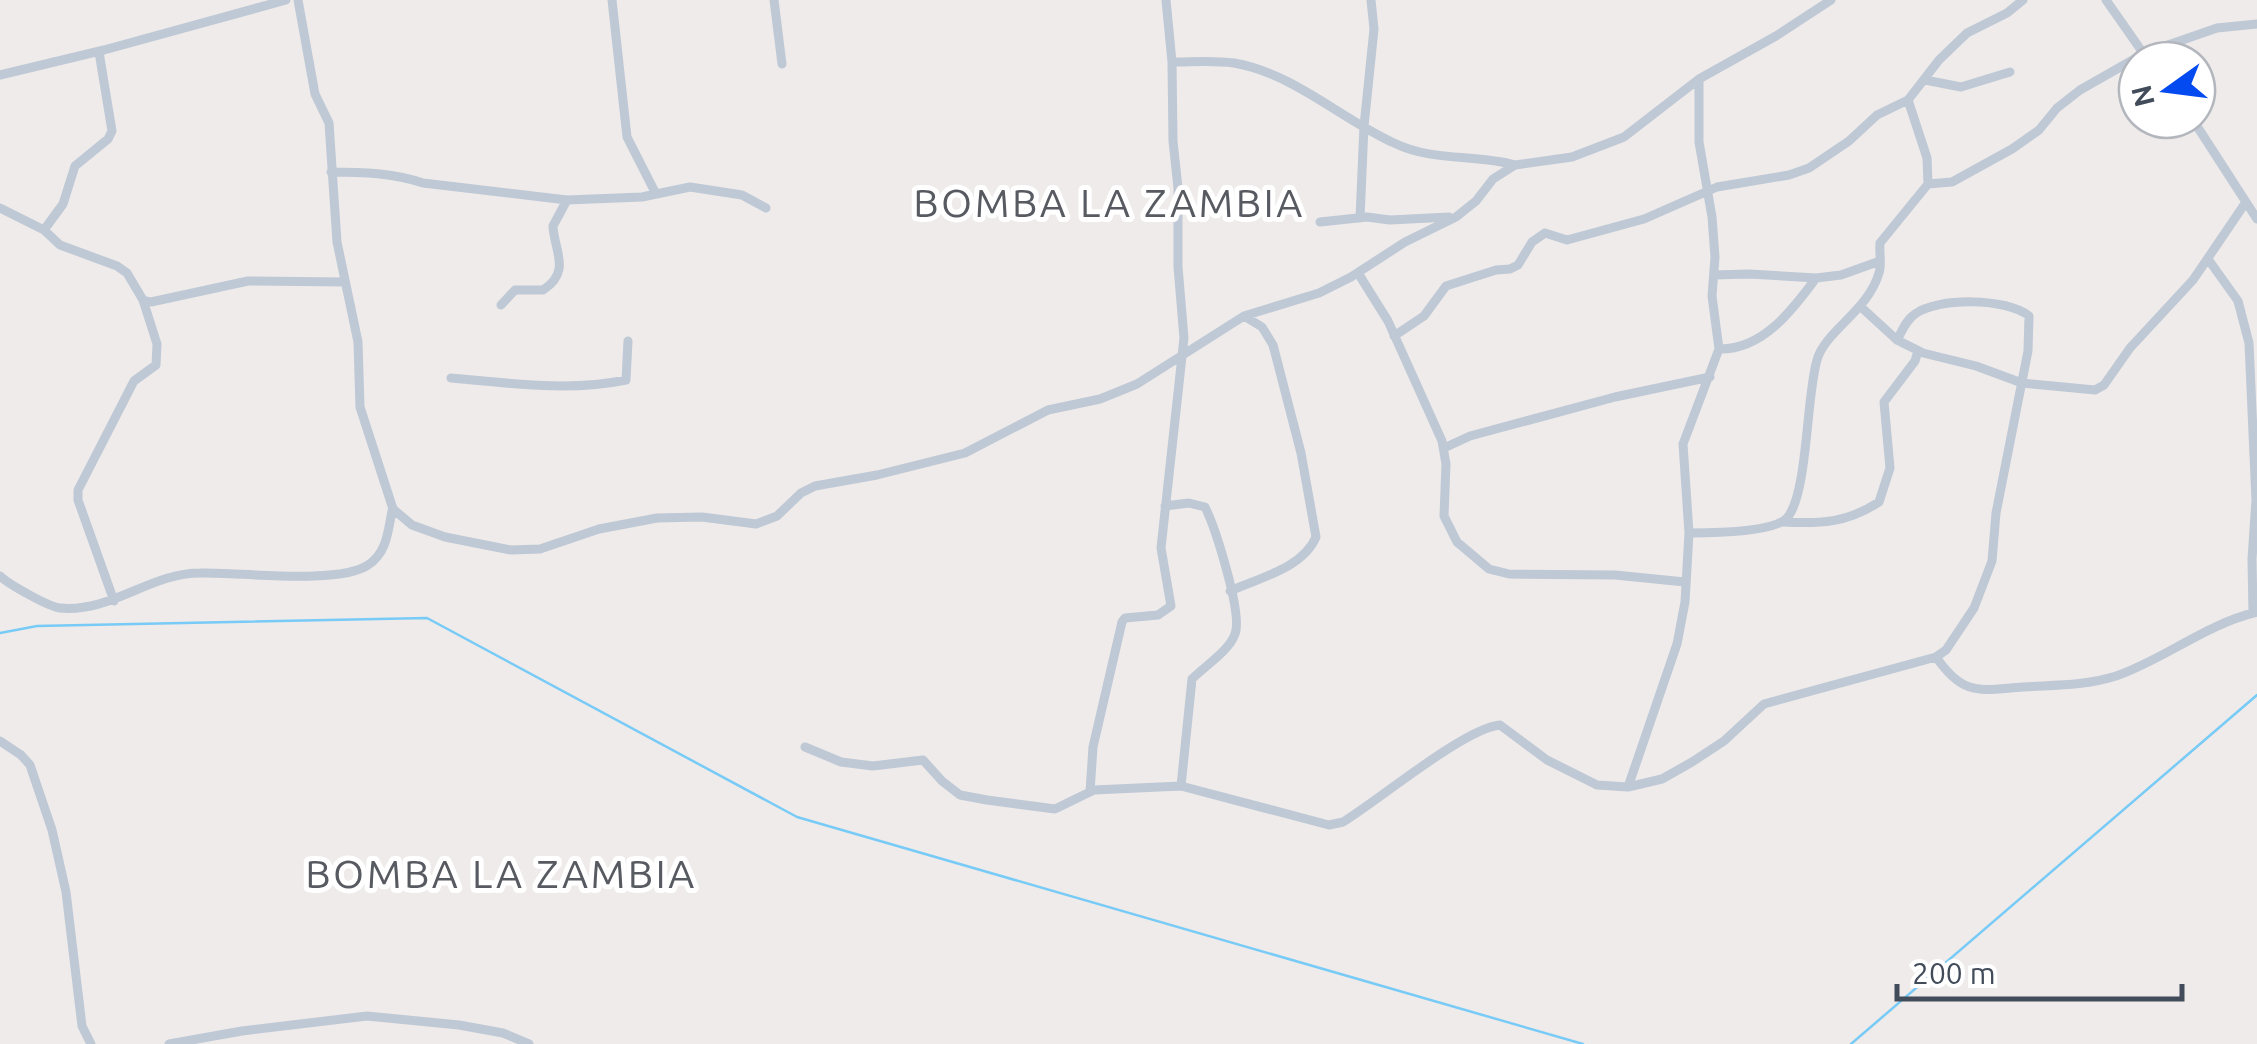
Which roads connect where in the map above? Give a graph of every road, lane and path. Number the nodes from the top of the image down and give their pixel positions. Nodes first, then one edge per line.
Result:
1 (286, 0) edge
2 (298, 0) edge
3 (612, 0) edge
4 (774, 0) edge
5 (1166, 0) edge
6 (1371, 0) edge
7 (1831, 0) edge
8 (2022, 0) edge
9 (2106, 0) edge
10 (2257, 24) edge
11 (2134, 40) edge
12 (2188, 40) edge
13 (99, 52) junction
14 (1172, 62) junction
15 (782, 64) dead end
16 (2010, 72) dead end
17 (2117, 72) edge
18 (0, 75) edge
19 (1699, 79) junction
20 (1925, 80) junction
21 (1908, 100) junction
22 (1364, 126) junction
23 (2206, 140) edge
24 (1515, 164) junction
25 (331, 172) junction
26 (1928, 184) junction
27 (1708, 192) junction
28 (656, 194) junction
29 (567, 200) junction
30 (0, 208) edge
31 (766, 208) dead end
32 (2253, 209) edge
33 (1456, 217) junction
34 (1360, 218) junction
35 (1320, 222) dead end
36 (44, 230) junction
37 (2208, 260) junction
38 (1880, 261) junction
39 (1358, 272) junction
40 (1714, 275) junction
41 (1816, 278) junction
42 (344, 282) junction
43 (144, 300) junction
44 (501, 305) dead end
45 (1860, 307) junction
46 (1244, 316) junction
47 (1394, 336) junction
48 (628, 340) dead end
49 (1897, 340) junction
50 (1719, 349) junction
51 (1918, 350) junction
52 (1180, 358) junction
53 (1710, 377) junction
54 (451, 378) dead end
55 (2022, 383) junction
56 (1444, 448) junction
57 (2256, 482) edge
58 (1165, 506) junction
59 (393, 509) junction
60 (1783, 522) junction
61 (1689, 533) junction
62 (0, 576) edge
63 (1685, 582) junction
64 (1230, 590) junction
65 (114, 601) junction
66 (2255, 612) edge
67 (1936, 658) junction
68 (0, 741) edge
69 (804, 748) dead end
70 (1181, 786) junction
71 (1628, 787) junction
72 (1090, 792) junction
73 (90, 1044) edge
74 (169, 1044) edge
75 (529, 1044) edge

1 - 13 street
2 - 25 street
3 - 28 street
4 - 15 street
5 - 14 street
6 - 22 street
7 - 19 street
8 - 20 street
9 - 11 street
10 - 12 street
13 - 18 street
13 - 36 street
14 - 22 street
14 - 52 street
16 - 20 street
17 - 26 street
19 - 24 street
19 - 27 street
20 - 21 street
21 - 26 street
21 - 27 street
22 - 24 street
22 - 34 street
23 - 32 street
24 - 33 street
25 - 29 street
25 - 42 street
26 - 38 street
27 - 40 street
27 - 47 street
28 - 29 street
28 - 31 street
29 - 44 street
30 - 36 street
32 - 37 street
33 - 34 street
33 - 39 street
34 - 35 street
36 - 43 street
37 - 55 street
37 - 57 street
38 - 41 street
38 - 45 street
39 - 46 street
39 - 47 street
40 - 41 street
40 - 50 street
41 - 50 street
42 - 43 street
42 - 59 street
43 - 65 street
45 - 49 street
45 - 60 street
46 - 52 street
46 - 64 street
47 - 56 street
48 - 54 street
49 - 51 street
49 - 55 street
50 - 53 street
51 - 55 street
51 - 60 street
52 - 58 street
52 - 59 street
53 - 56 street
53 - 61 street
55 - 67 street
56 - 63 street
57 - 66 street
58 - 64 street
58 - 72 street
59 - 65 street
60 - 61 street
61 - 63 street
62 - 65 street
63 - 71 street
64 - 70 street
66 - 67 street
67 - 71 street
68 - 73 street
69 - 72 street
70 - 71 street
70 - 72 street
74 - 75 street

